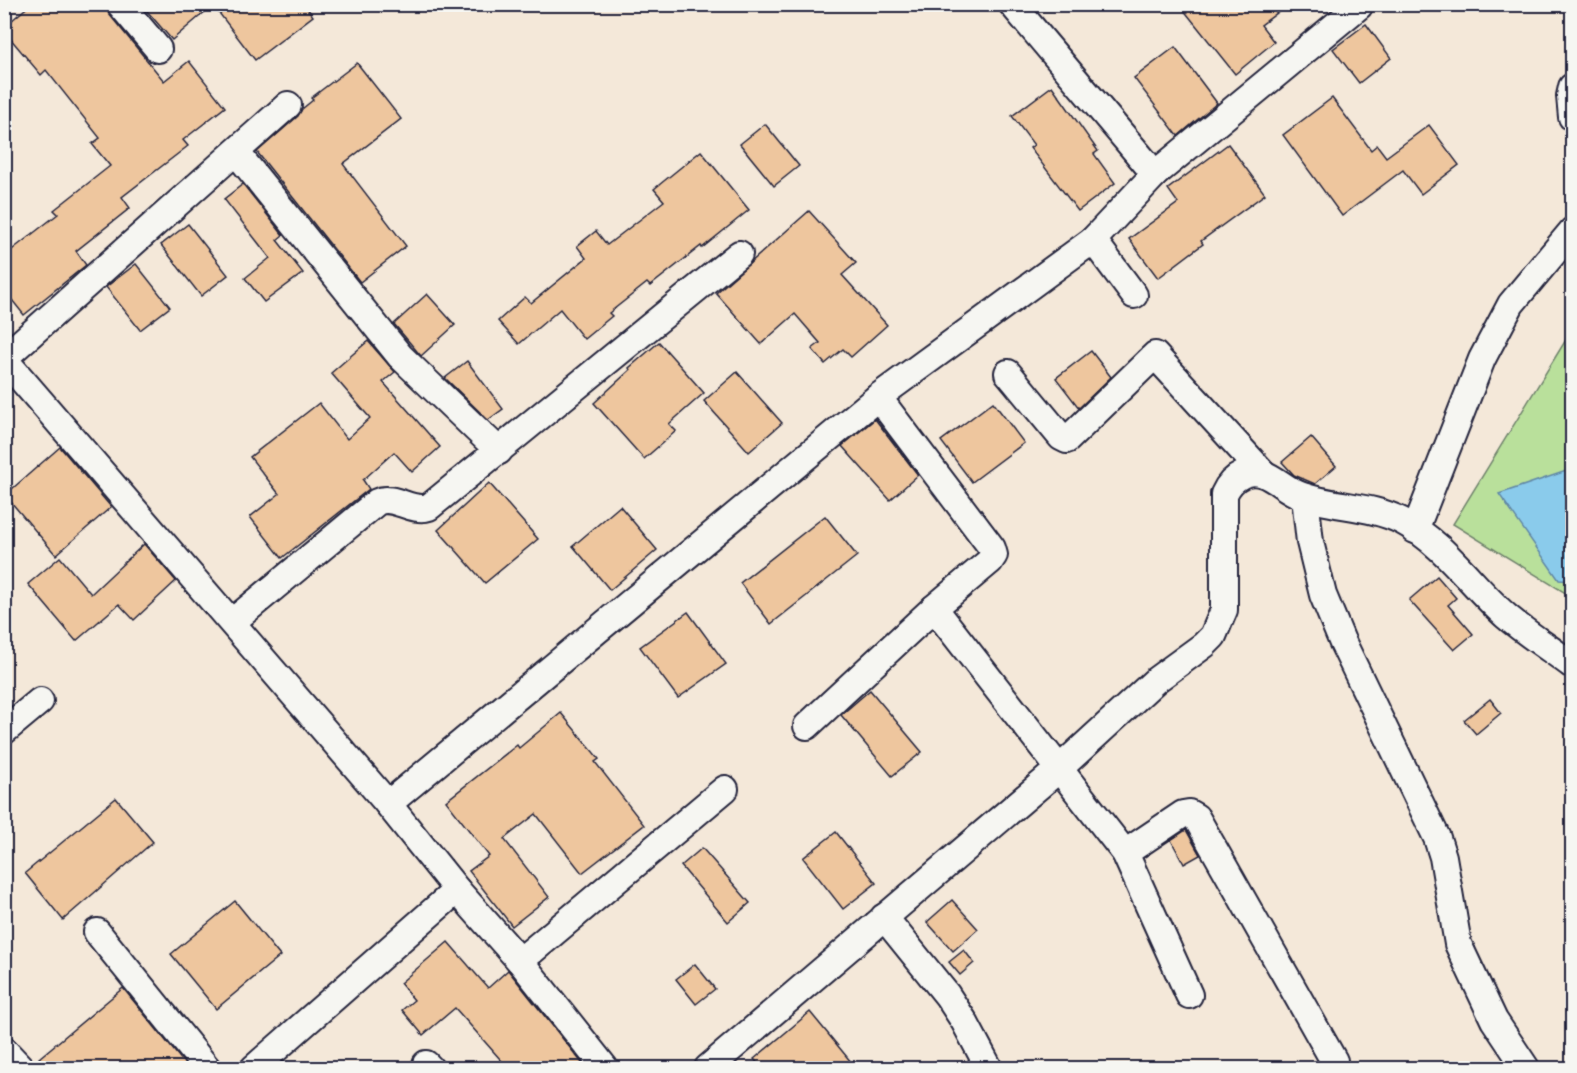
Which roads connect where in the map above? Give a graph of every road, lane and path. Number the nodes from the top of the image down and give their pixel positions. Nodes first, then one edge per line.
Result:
1 (120, 4) edge
2 (1012, 4) edge
3 (1359, 6) edge
4 (158, 49) dead end
5 (1572, 87) edge
6 (288, 105) dead end
7 (1572, 117) edge
8 (236, 152) junction
9 (1155, 174) junction
10 (1572, 231) edge
11 (1093, 240) junction
12 (739, 254) dead end
13 (1134, 295) dead end
14 (4, 359) edge
15 (1008, 373) dead end
16 (878, 397) junction
17 (499, 451) junction
18 (1263, 473) junction
19 (1305, 497) junction
20 (1415, 530) junction
21 (934, 608) junction
22 (232, 622) junction
23 (1572, 665) edge
24 (40, 701) dead end
25 (807, 726) dead end
26 (4, 731) edge
27 (1060, 768) junction
28 (725, 789) dead end
29 (388, 804) junction
30 (1125, 853) junction
31 (457, 890) junction
32 (884, 917) junction
33 (97, 932) dead end
34 (520, 961) junction
35 (1189, 995) dead end
36 (4, 1050) edge
37 (1334, 1061) dead end
38 (21, 1068) edge
39 (207, 1068) edge
40 (254, 1068) edge
41 (605, 1068) edge
42 (708, 1068) edge
43 (990, 1068) edge
44 (1526, 1068) edge

1 - 4 street
2 - 9 street
3 - 9 street
5 - 7 street
6 - 8 street
8 - 14 street
8 - 17 street
9 - 11 street
10 - 20 street
11 - 13 street
11 - 16 street
12 - 17 street
14 - 22 street
15 - 18 street
16 - 21 street
16 - 29 street
17 - 22 street
18 - 19 street
18 - 27 street
19 - 20 street
19 - 44 street
20 - 23 street
21 - 25 street
21 - 27 street
22 - 29 street
24 - 26 street
27 - 30 street
27 - 32 street
28 - 34 street
29 - 31 street
30 - 35 street
30 - 37 street
31 - 34 street
31 - 40 street
32 - 42 street
32 - 43 street
33 - 39 street
34 - 41 street
36 - 38 street

